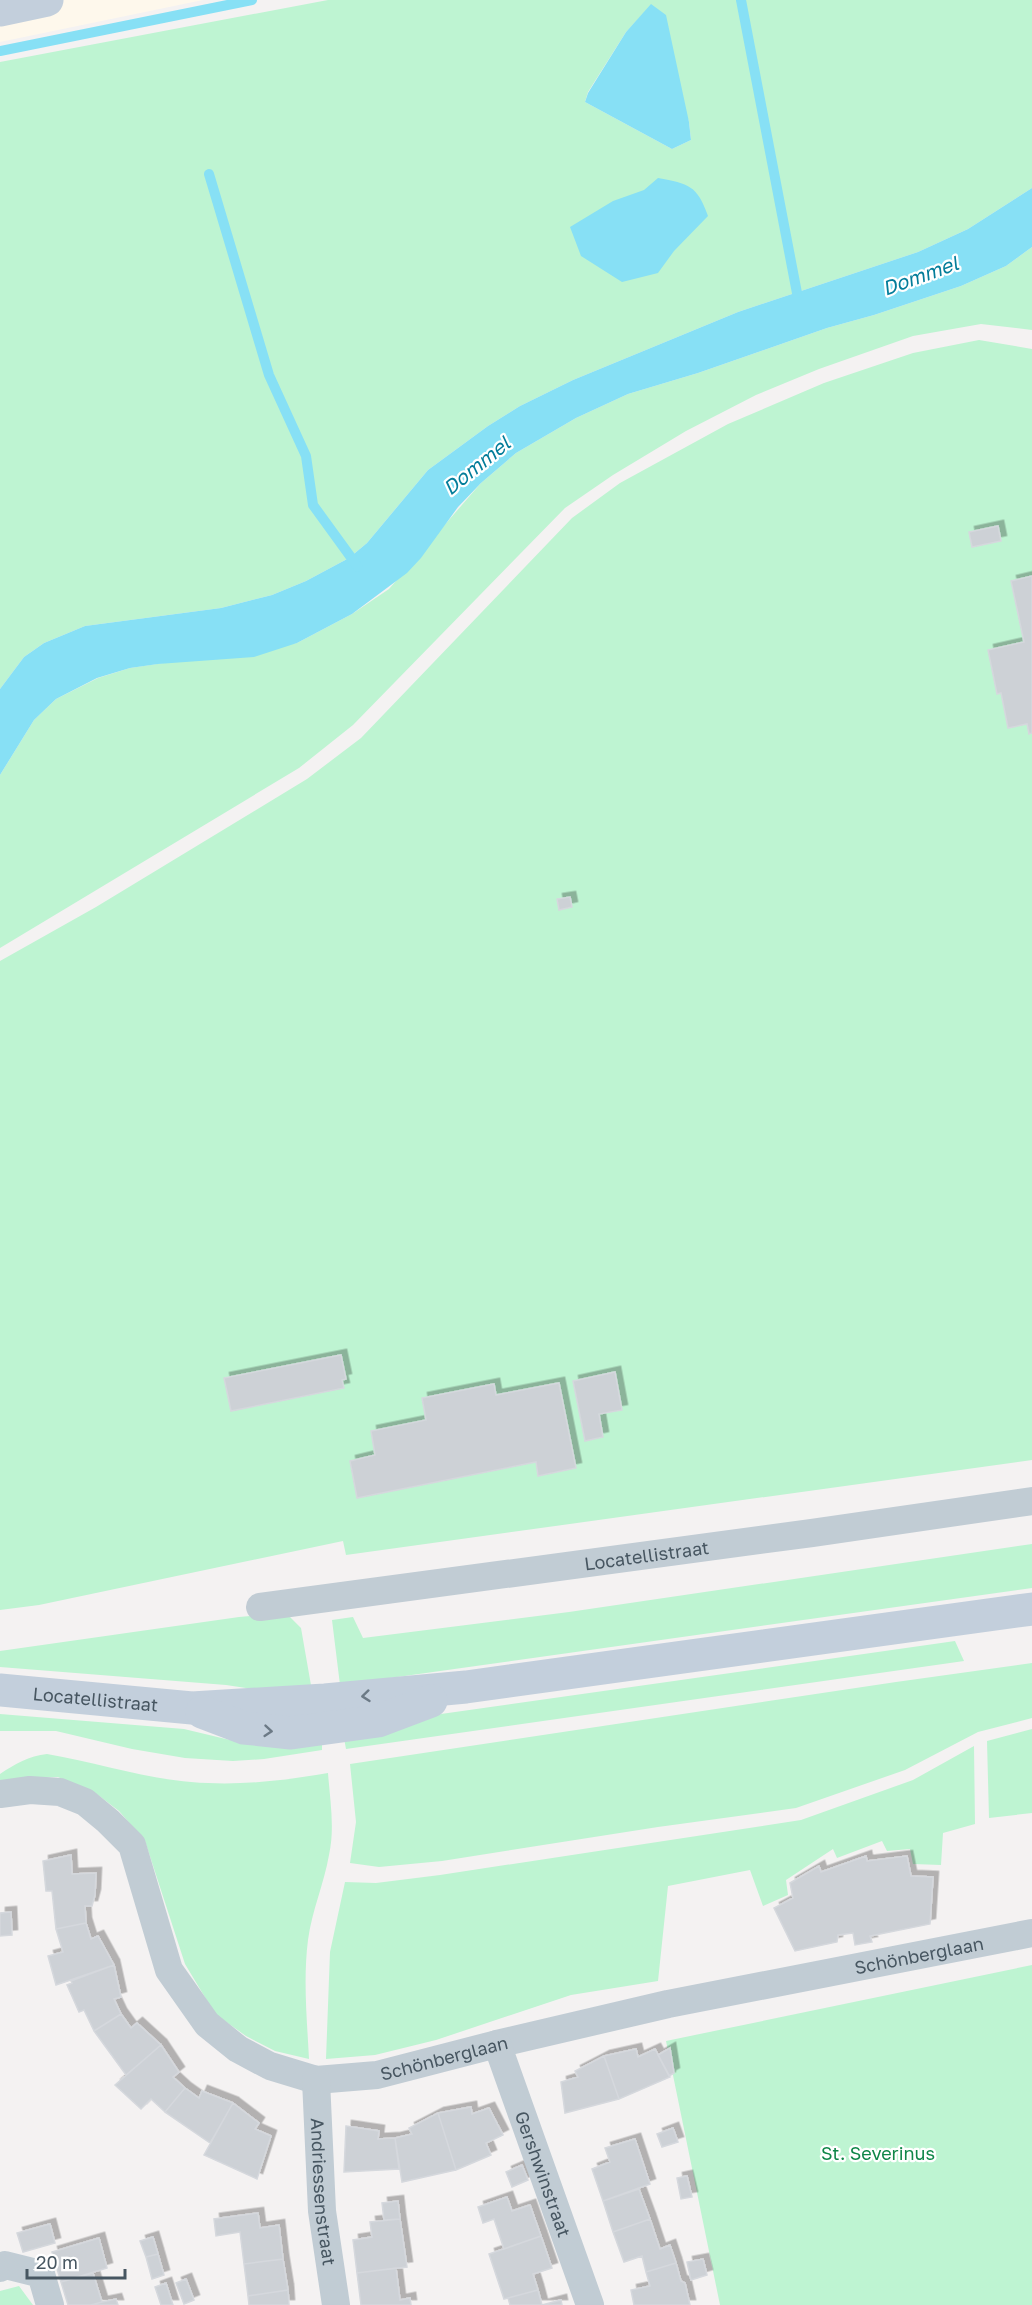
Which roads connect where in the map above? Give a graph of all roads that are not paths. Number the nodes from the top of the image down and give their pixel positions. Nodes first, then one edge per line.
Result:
1 (47, 0) edge
2 (6, 6) edge
3 (1032, 1501) edge
4 (260, 1607) dead end
5 (1032, 1609) edge
6 (0, 1690) edge
7 (0, 1794) edge
8 (1032, 1933) edge
9 (497, 2044) junction
10 (316, 2080) junction
11 (0, 2268) edge
12 (50, 2305) edge
13 (336, 2305) edge
14 (590, 2305) edge

1 - 2 main road
3 - 4 street, Locatellistraat
5 - 6 main road, Locatellistraat
7 - 10 street, Schönberglaan
8 - 9 street, Schönberglaan
9 - 10 street, Schönberglaan
9 - 14 street, Gershwinstraat
10 - 13 street, Andriessenstraat
11 - 12 street

